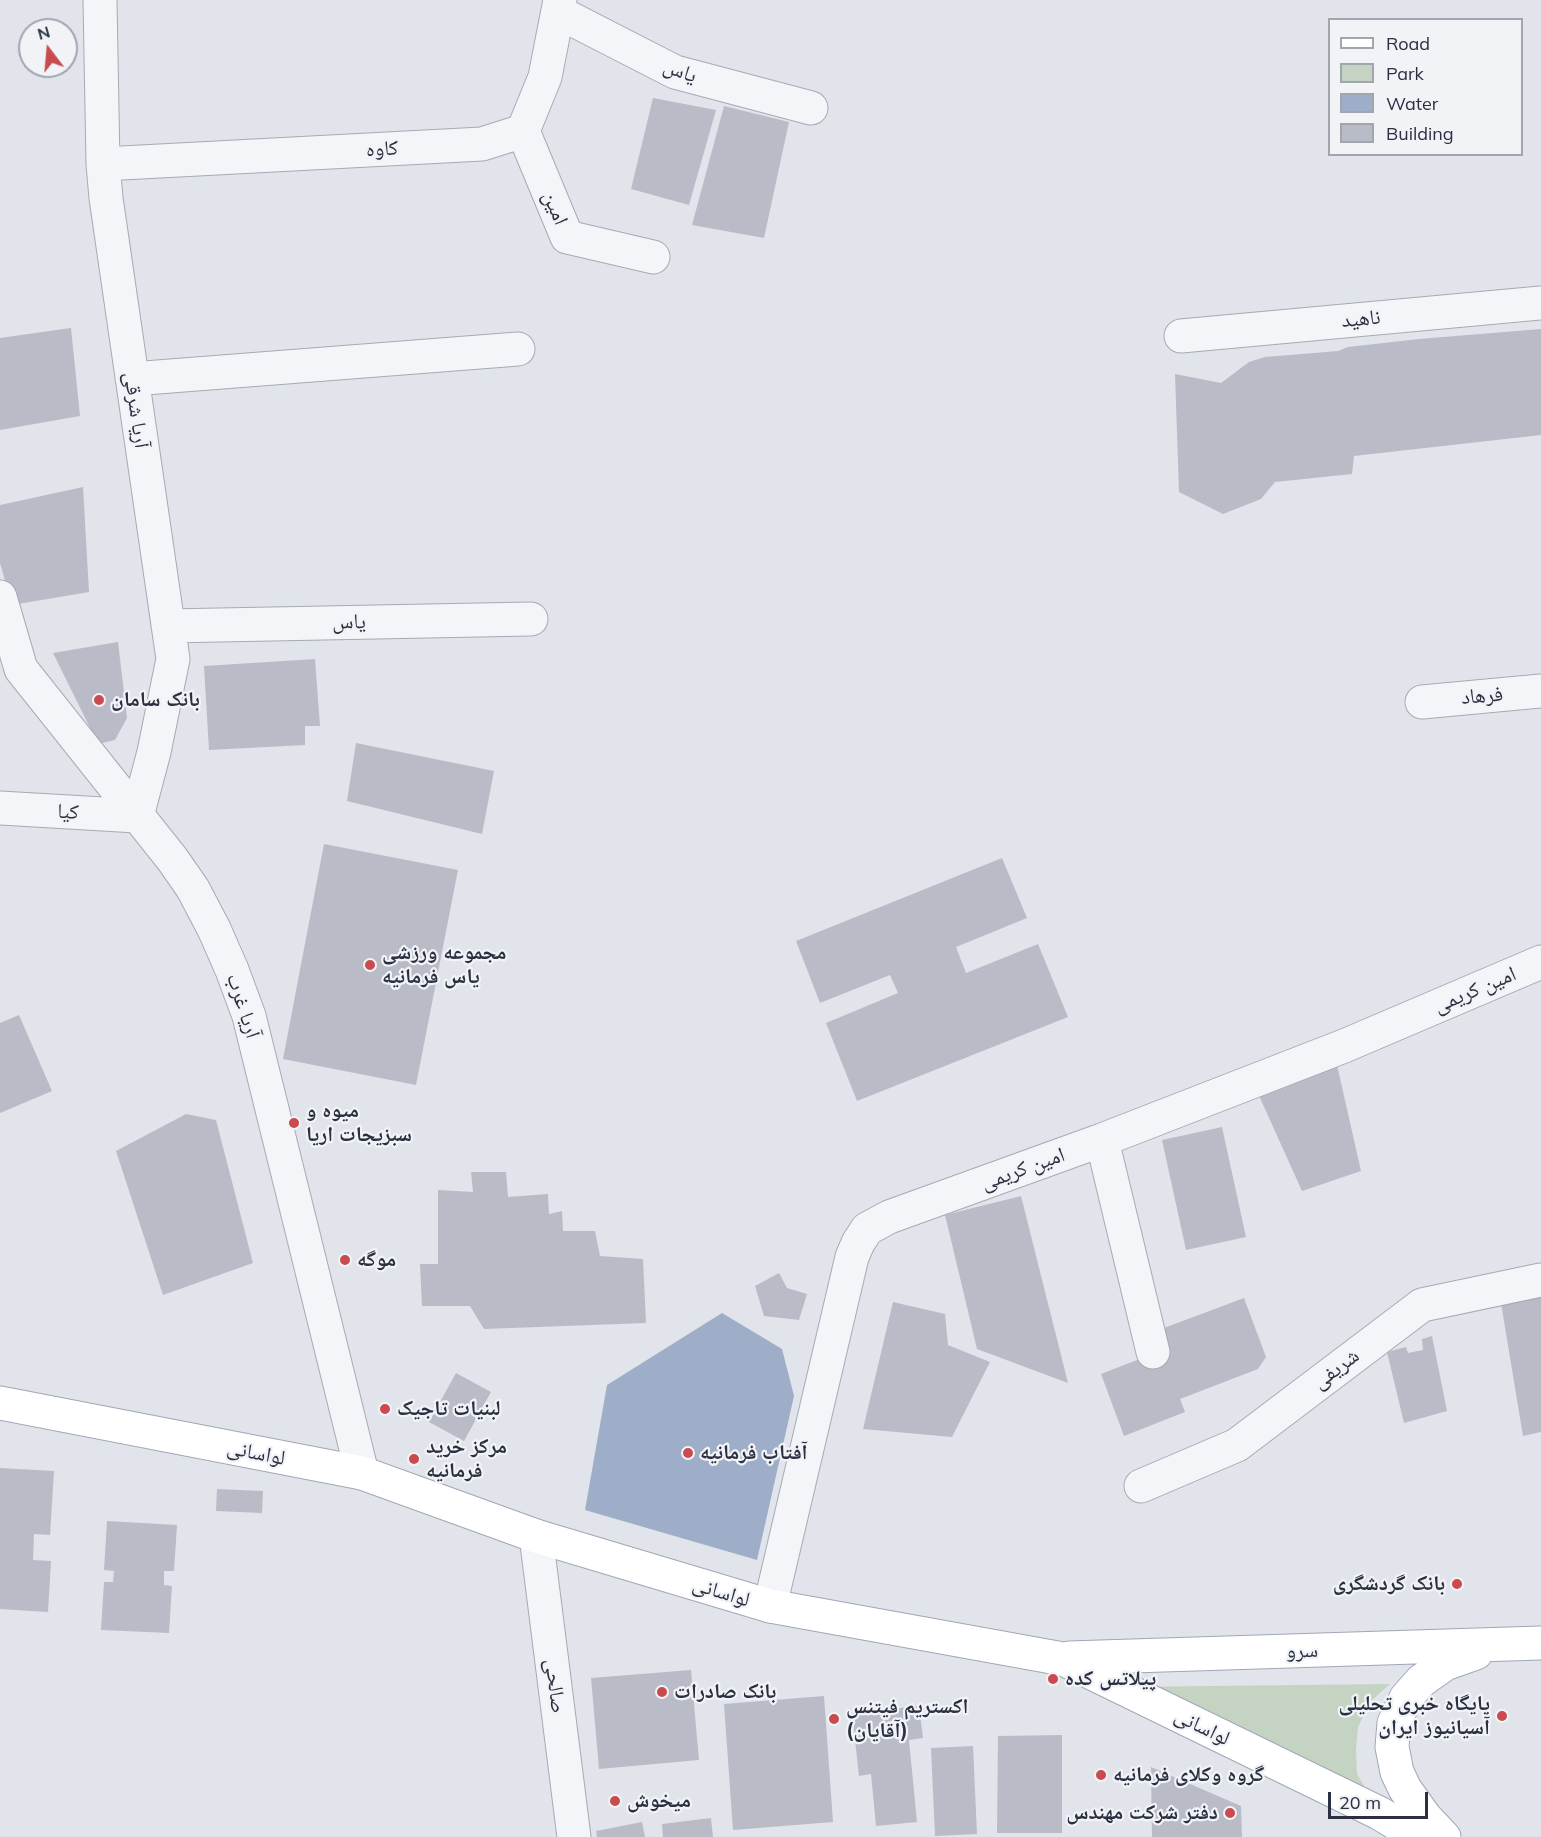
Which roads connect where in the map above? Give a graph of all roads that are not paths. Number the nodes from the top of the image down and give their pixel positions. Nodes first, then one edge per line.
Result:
1 (100, 0) edge
2 (559, 6) edge
3 (812, 108) dead end
4 (523, 131) junction
5 (103, 164) junction
6 (653, 257) dead end
7 (1541, 303) edge
8 (1182, 336) dead end
9 (518, 349) dead end
10 (132, 379) junction
11 (0, 597) edge
12 (531, 619) dead end
13 (168, 626) junction
14 (1541, 691) edge
15 (1422, 702) dead end
16 (0, 808) edge
17 (137, 816) junction
18 (1541, 962) edge
19 (1102, 1140) junction
20 (1541, 1280) edge
21 (1153, 1352) dead end
22 (0, 1403) edge
23 (362, 1473) junction
24 (1141, 1486) dead end
25 (536, 1536) junction
26 (770, 1606) junction
27 (1536, 1644) edge
28 (1063, 1659) junction
29 (574, 1837) edge
30 (1419, 1837) edge
31 (1444, 1837) edge

1 - 5 street, آریا شرقی
2 - 3 street, یاس
2 - 4 street
4 - 5 street, کاوه
4 - 6 street, امین
5 - 10 street, آریا شرقی
7 - 8 street, ناهید
9 - 10 street
10 - 13 street, آریا شرقی
11 - 17 street, آریا غرب
12 - 13 street, یاس
13 - 17 street, آریا شرقی
14 - 15 street, فرهاد
16 - 17 street, کیا
17 - 23 street, آریا غرب
18 - 19 street, امین کریمی
19 - 21 street
19 - 26 street, امین کریمی
20 - 24 street, شریفی
22 - 23 main road, لواسانی
23 - 25 main road, لواسانی
25 - 26 main road, لواسانی
25 - 29 street, صالحی
26 - 28 main road, لواسانی
27 - 28 main road, سرو
27 - 31 main road
28 - 30 main road, لواسانی

